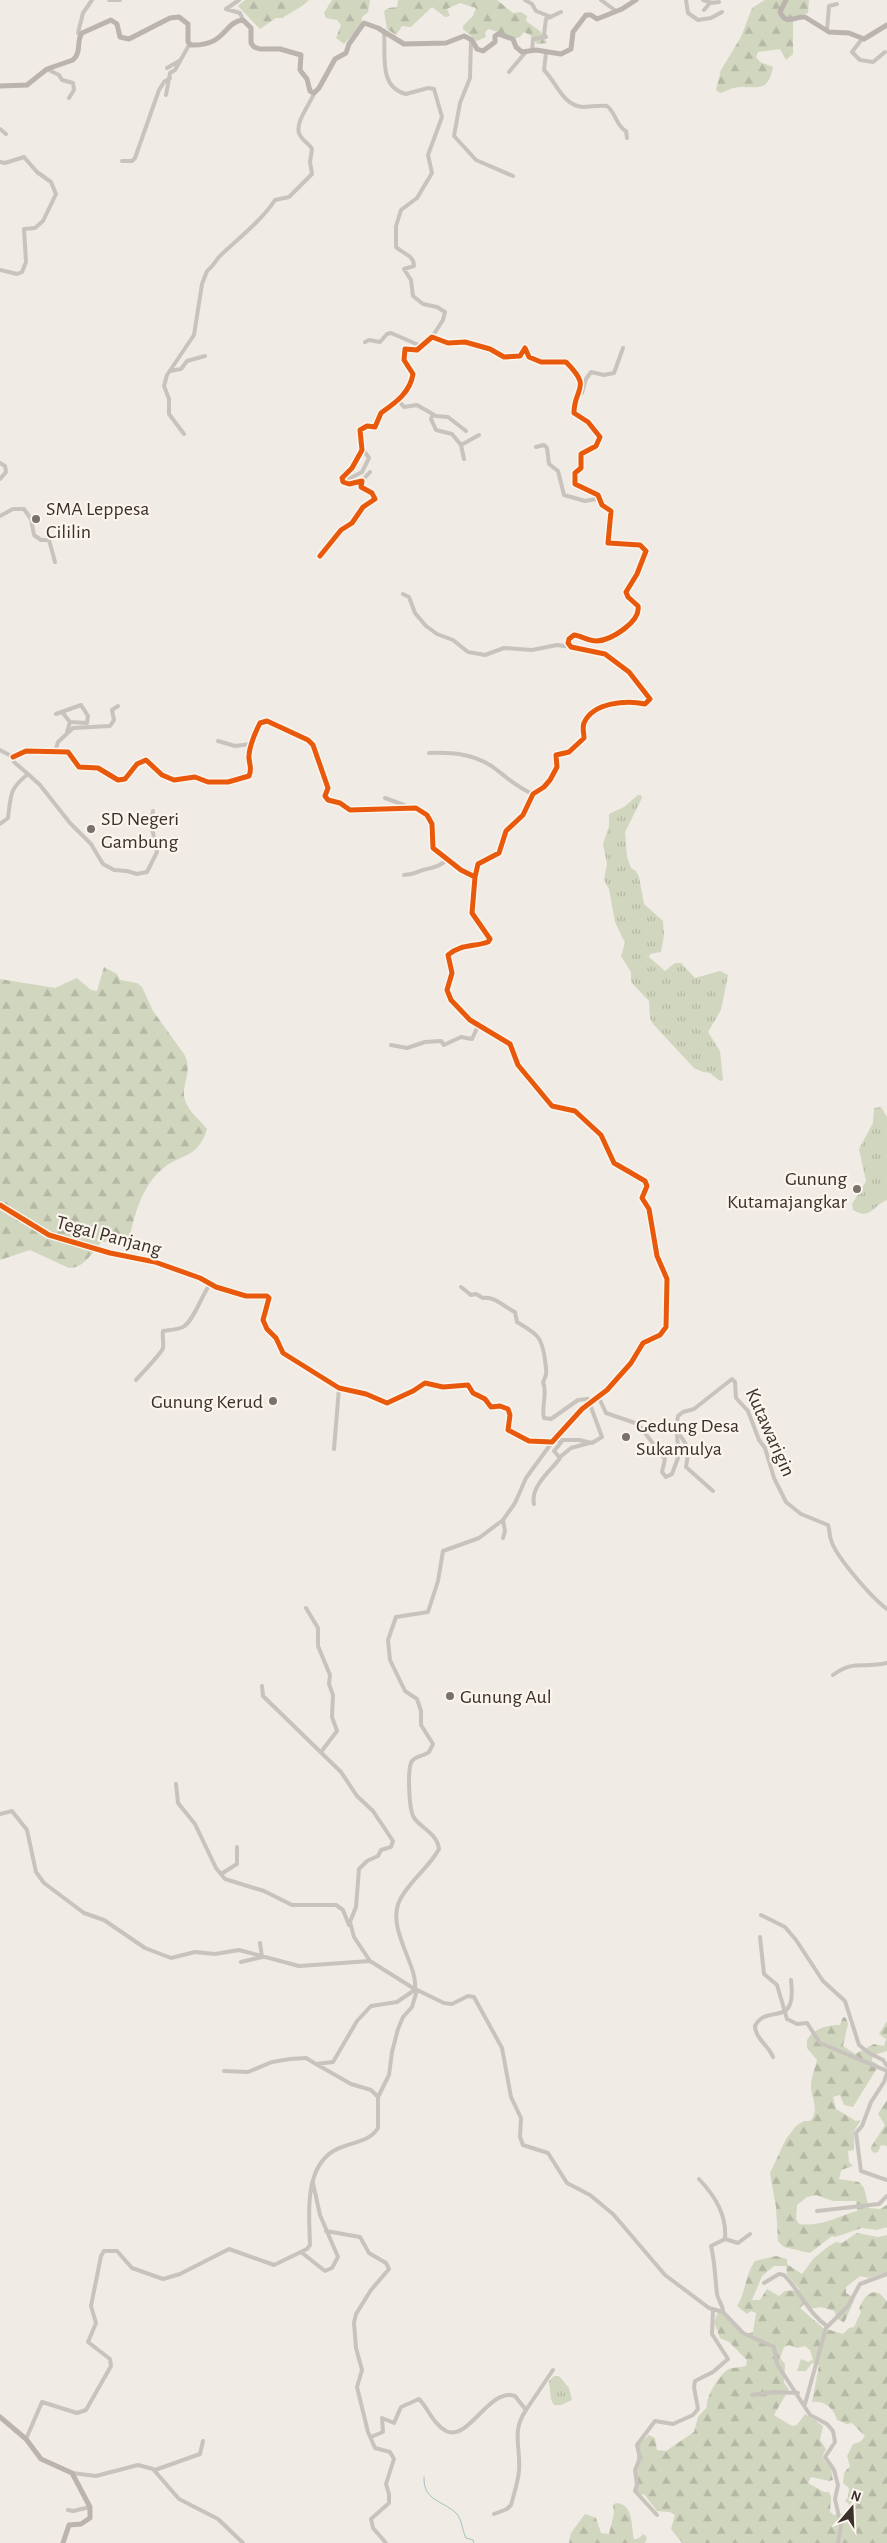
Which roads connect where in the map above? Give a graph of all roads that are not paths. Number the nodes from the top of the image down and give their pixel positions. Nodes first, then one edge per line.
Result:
1 (109, 0) edge
2 (120, 0) edge
3 (239, 0) edge
4 (525, 0) edge
5 (601, 0) edge
6 (636, 0) edge
7 (686, 0) edge
8 (703, 0) edge
9 (786, 0) edge
10 (827, 0) edge
11 (92, 1) edge
12 (717, 1) edge
13 (710, 3) junction
14 (837, 4) dead end
15 (829, 6) junction
16 (704, 10) dead end
17 (618, 11) junction
18 (561, 12) dead end
19 (722, 12) dead end
20 (551, 17) junction
21 (243, 20) junction
22 (887, 25) edge
23 (827, 30) junction
24 (384, 32) junction
25 (80, 36) junction
26 (468, 37) junction
27 (862, 39) junction
28 (189, 45) junction
29 (532, 51) junction
30 (885, 52) dead end
31 (525, 53) junction
32 (546, 53) junction
33 (179, 61) junction
34 (166, 68) dead end
35 (47, 69) junction
36 (509, 72) dead end
37 (170, 78) junction
38 (0, 86) edge
39 (314, 93) junction
40 (166, 95) dead end
41 (69, 98) dead end
42 (0, 129) edge
43 (6, 134) dead end
44 (627, 138) dead end
45 (122, 161) dead end
46 (0, 162) edge
47 (513, 176) dead end
48 (0, 270) edge
49 (432, 337) junction
50 (365, 342) dead end
51 (421, 346) junction
52 (623, 348) dead end
53 (206, 356) dead end
54 (167, 375) junction
55 (578, 398) junction
56 (398, 400) junction
57 (433, 414) junction
58 (466, 432) dead end
59 (184, 434) dead end
60 (479, 436) dead end
61 (461, 444) junction
62 (536, 447) dead end
63 (362, 448) junction
64 (464, 459) dead end
65 (0, 463) edge
66 (370, 472) dead end
67 (0, 479) edge
68 (362, 481) junction
69 (343, 482) junction
70 (601, 501) junction
71 (0, 516) edge
72 (320, 556) dead end
73 (55, 562) dead end
74 (403, 594) dead end
75 (571, 647) junction
76 (118, 706) dead end
77 (62, 712) junction
78 (56, 714) dead end
79 (70, 722) junction
80 (67, 732) junction
81 (218, 741) dead end
82 (251, 744) junction
83 (0, 750) edge
84 (54, 752) junction
85 (429, 753) dead end
86 (13, 757) junction
87 (242, 774) dead end
88 (28, 775) junction
89 (248, 777) junction
90 (533, 794) junction
91 (385, 798) dead end
92 (416, 808) junction
93 (153, 811) dead end
94 (0, 824) edge
95 (448, 859) junction
96 (404, 875) dead end
97 (475, 877) junction
98 (478, 1026) junction
99 (391, 1045) dead end
100 (0, 1205) edge
101 (210, 1284) junction
102 (461, 1287) dead end
103 (136, 1380) dead end
104 (339, 1388) junction
105 (599, 1398) junction
106 (590, 1403) junction
107 (676, 1432) junction
108 (563, 1440) junction
109 (552, 1442) junction
110 (590, 1443) junction
111 (334, 1449) dead end
112 (560, 1457) junction
113 (713, 1491) dead end
114 (534, 1504) dead end
115 (503, 1520) junction
116 (503, 1538) dead end
117 (306, 1608) dead end
118 (887, 1609) edge
119 (887, 1663) edge
120 (833, 1675) dead end
121 (262, 1686) dead end
122 (320, 1752) junction
123 (176, 1784) dead end
124 (1, 1813) edge
125 (237, 1846) dead end
126 (222, 1874) junction
127 (761, 1915) dead end
128 (352, 1931) junction
129 (760, 1937) dead end
130 (260, 1943) dead end
131 (262, 1957) junction
132 (370, 1961) junction
133 (241, 1962) dead end
134 (791, 1980) dead end
135 (416, 1989) junction
136 (784, 2011) junction
137 (773, 2057) dead end
138 (316, 2064) junction
139 (887, 2066) edge
140 (224, 2071) dead end
141 (887, 2072) edge
142 (378, 2097) junction
143 (698, 2179) dead end
144 (887, 2180) edge
145 (313, 2181) junction
146 (887, 2196) edge
147 (817, 2211) dead end
148 (326, 2231) junction
149 (750, 2234) dead end
150 (725, 2239) junction
151 (301, 2252) junction
152 (887, 2274) edge
153 (764, 2284) dead end
154 (713, 2309) junction
155 (723, 2312) junction
156 (827, 2326) junction
157 (553, 2370) dead end
158 (798, 2393) junction
159 (752, 2395) dead end
160 (805, 2404) junction
161 (526, 2410) junction
162 (0, 2417) edge
163 (371, 2438) junction
164 (26, 2439) junction
165 (203, 2441) dead end
166 (155, 2470) junction
167 (72, 2473) junction
168 (90, 2506) junction
169 (68, 2510) dead end
170 (494, 2514) dead end
171 (657, 2515) dead end
172 (63, 2543) edge
173 (243, 2543) edge
174 (386, 2543) edge
175 (838, 2543) edge

1 - 2 street
3 - 21 street
4 - 20 street
5 - 17 street
6 - 17 street
7 - 19 street
8 - 13 street
9 - 23 street
10 - 15 street
11 - 25 street
12 - 13 street
13 - 16 street
14 - 15 street
15 - 23 street
17 - 32 street
18 - 20 street
20 - 29 street
21 - 28 street
21 - 39 street
22 - 27 street
23 - 27 street
24 - 26 street
24 - 39 street
24 - 49 street
25 - 28 street
25 - 35 street
26 - 31 street
26 - 47 street
27 - 30 street
28 - 33 street
29 - 31 street
29 - 32 street
31 - 36 street
32 - 44 street
33 - 34 street
33 - 37 street
35 - 38 street
35 - 41 street
37 - 40 street
37 - 45 street
39 - 54 street
42 - 43 street
46 - 48 street
49 - 51 street
49 - 55 street
50 - 51 street
51 - 56 street
52 - 55 street
53 - 54 street
54 - 59 street
55 - 70 street
56 - 57 street
56 - 63 street
57 - 58 street
57 - 61 street
60 - 61 street
61 - 64 street
62 - 70 street
63 - 69 street
63 - 69 street
65 - 67 street
66 - 68 street
68 - 69 street
68 - 72 street
70 - 75 street
71 - 73 street
74 - 75 street
75 - 90 street
76 - 80 street
77 - 78 street
77 - 79 street
77 - 79 street
79 - 80 street
80 - 84 street
81 - 82 street
82 - 89 street
82 - 92 street
83 - 86 street
84 - 86 street
84 - 89 street
85 - 90 street
86 - 88 street
87 - 89 street
88 - 93 street
88 - 94 street
90 - 97 street
91 - 92 street
92 - 95 street
95 - 96 street
95 - 97 street
97 - 98 street
98 - 99 street
98 - 105 street
100 - 101 street, Tegal Panjang
101 - 103 street
101 - 104 street, Tegal Panjang
102 - 106 street
104 - 109 street, Tegal Panjang
104 - 111 street
105 - 106 street
105 - 107 street, Kutawarigin
106 - 109 street
106 - 110 street
107 - 113 street
107 - 118 street, Kutawarigin
108 - 109 street
108 - 110 street
108 - 112 street
109 - 115 street
110 - 112 street
112 - 114 street
115 - 116 street
115 - 135 street
117 - 122 street
119 - 120 street
121 - 122 street
122 - 128 street
123 - 126 street
124 - 131 street
125 - 126 street
126 - 128 street
127 - 139 street
128 - 132 street
129 - 136 street
130 - 131 street
131 - 132 street
131 - 133 street
132 - 135 street
134 - 136 street
135 - 138 street
135 - 142 street
135 - 154 street
136 - 137 street
136 - 141 street
138 - 140 street
138 - 142 street
141 - 144 street
142 - 145 street
143 - 150 street
145 - 148 street
145 - 151 street
146 - 147 street
148 - 151 street
148 - 163 street
149 - 150 street
150 - 155 street
151 - 164 street
152 - 156 street
153 - 156 street
154 - 155 street
154 - 171 street
155 - 158 street
156 - 160 street
157 - 161 street
158 - 159 street
158 - 160 street
160 - 175 street
161 - 163 street
161 - 170 street
162 - 164 street
163 - 174 street
164 - 167 street
165 - 166 street
166 - 167 street
166 - 173 street
167 - 168 street
168 - 169 street
168 - 172 street

